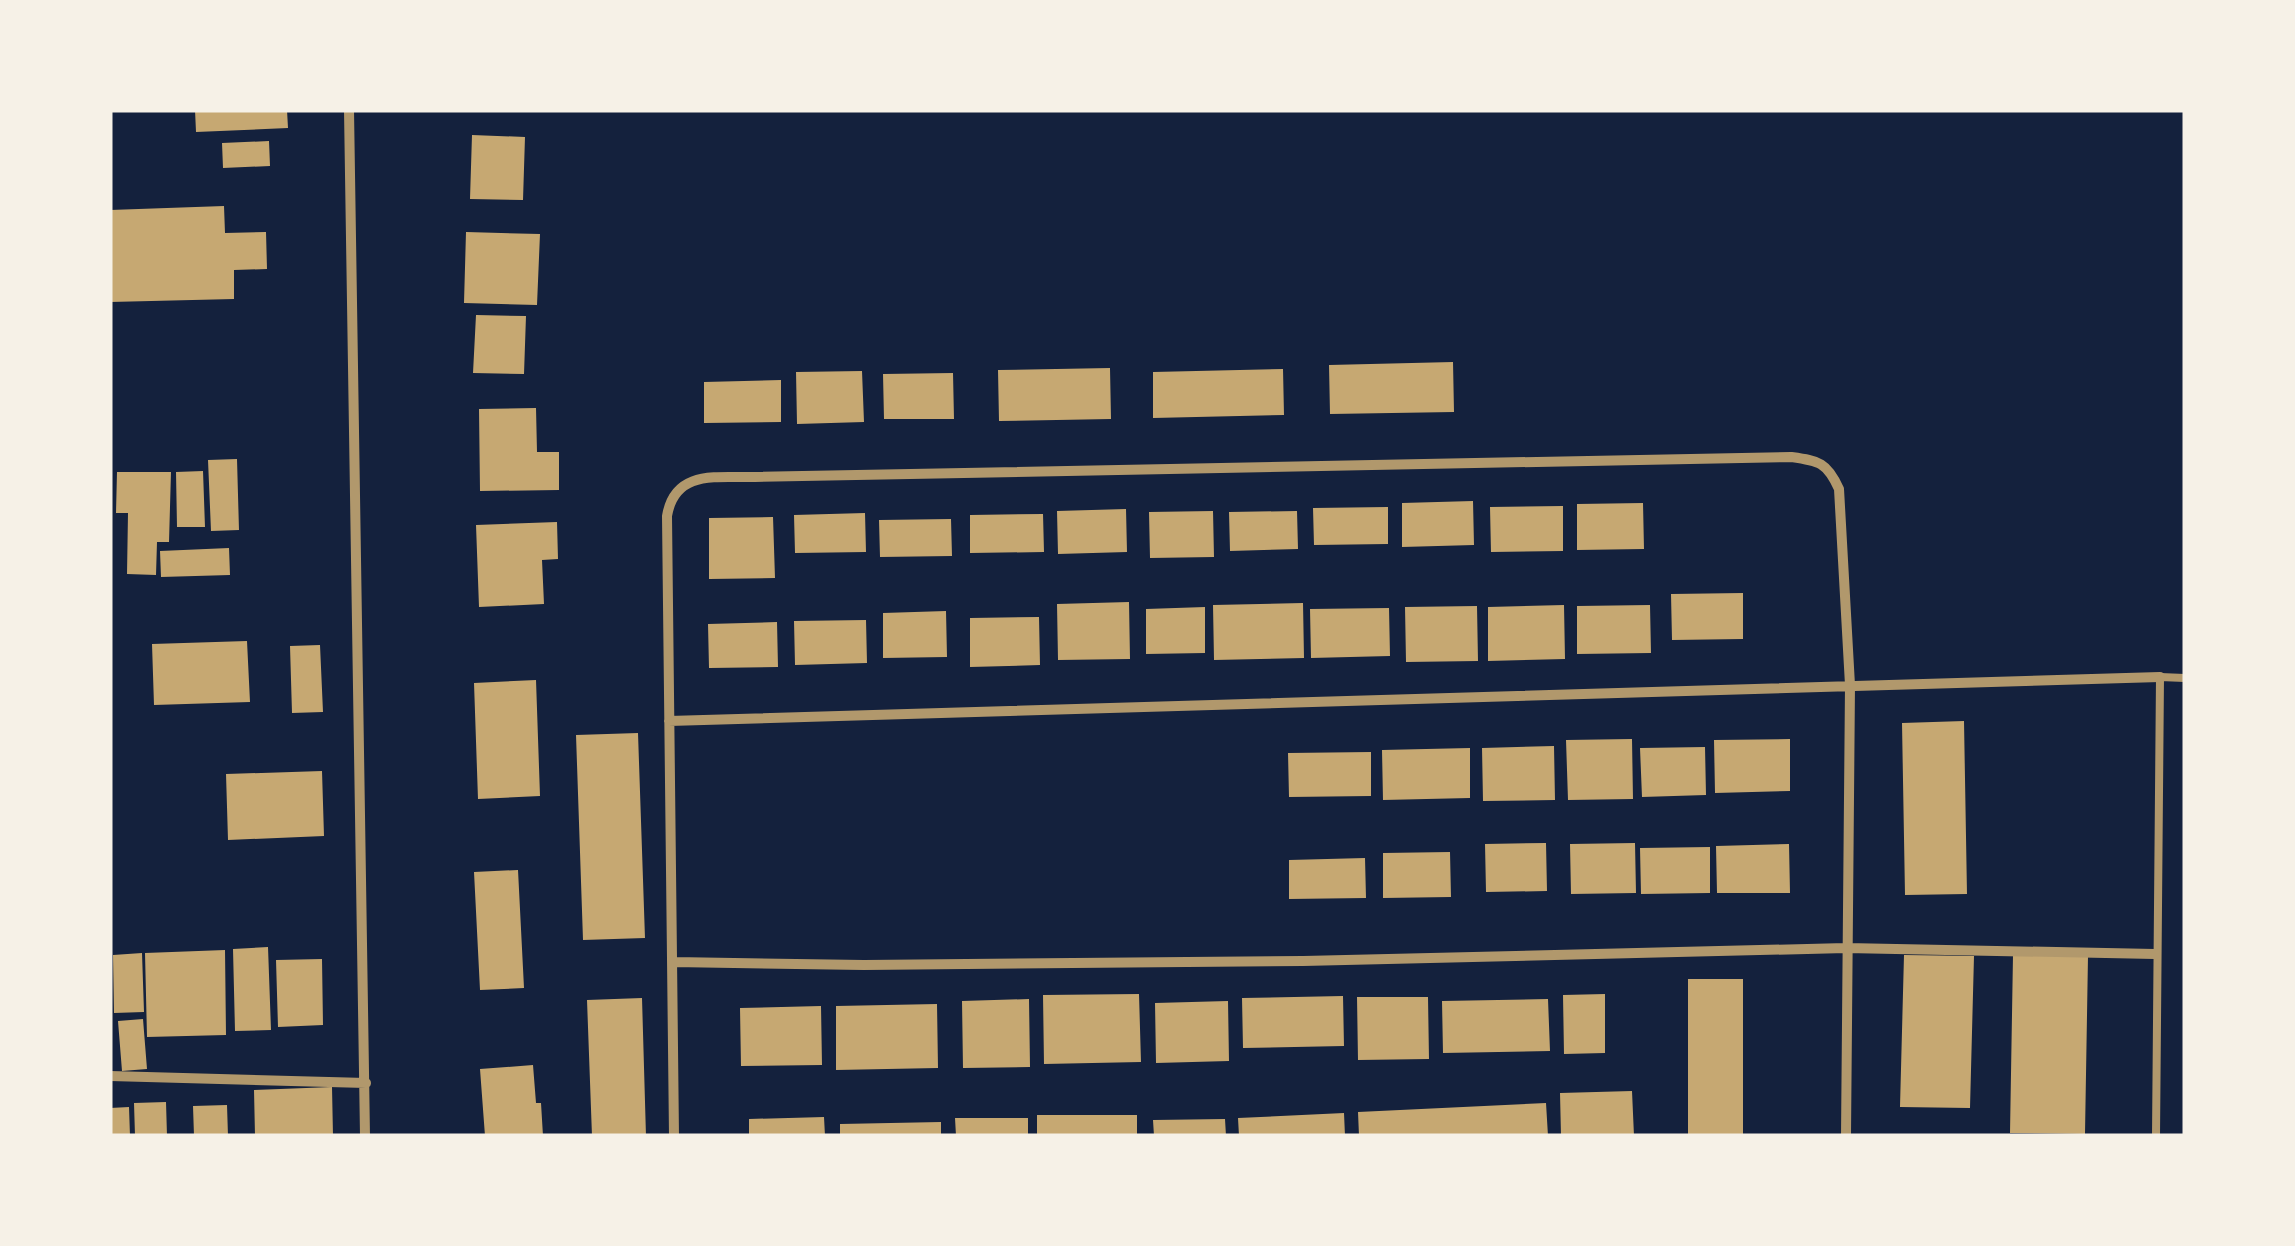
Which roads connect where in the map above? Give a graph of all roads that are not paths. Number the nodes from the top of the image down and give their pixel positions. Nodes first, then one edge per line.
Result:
1 (349, 110) edge
2 (2160, 676) junction
3 (2185, 678) edge
4 (1850, 685) junction
5 (669, 721) junction
6 (1846, 948) junction
7 (2155, 954) junction
8 (674, 962) junction
9 (110, 1076) edge
10 (366, 1084) junction
11 (365, 1136) edge
12 (674, 1136) edge
13 (1846, 1136) edge
14 (2156, 1136) edge

1 - 10 street
2 - 3 lane
2 - 4 street
2 - 7 lane
4 - 5 street
4 - 5 street
4 - 6 street
5 - 8 street
6 - 7 street
6 - 8 street
6 - 13 street
7 - 14 lane
8 - 12 street
9 - 10 street
10 - 11 street

